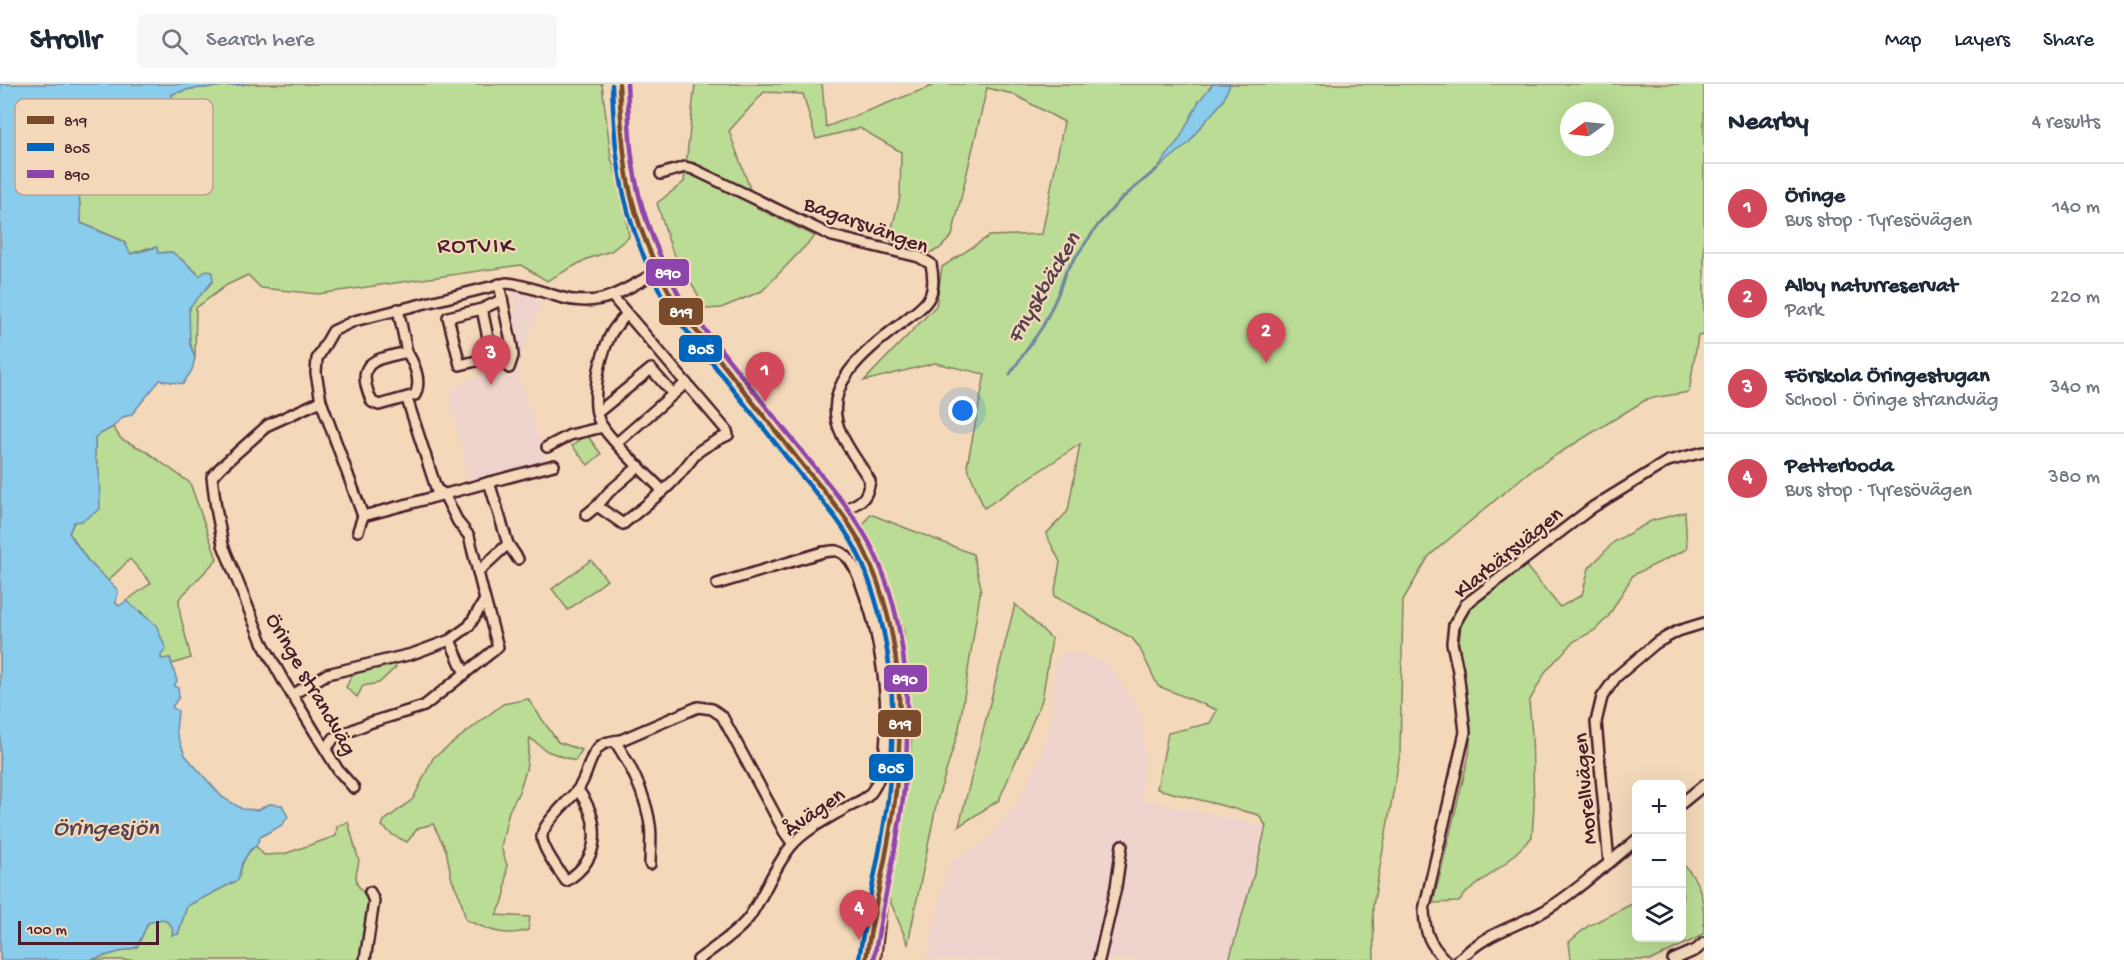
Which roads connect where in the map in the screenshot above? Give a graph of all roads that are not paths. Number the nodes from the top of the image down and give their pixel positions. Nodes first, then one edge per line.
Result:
1 (619, 84) edge
2 (662, 174) dead end
3 (657, 272) junction
4 (499, 285) junction
5 (612, 296) junction
6 (501, 300) junction
7 (398, 309) junction
8 (482, 309) junction
9 (627, 314) junction
10 (406, 352) junction
11 (509, 368) dead end
12 (686, 382) junction
13 (673, 394) junction
14 (407, 399) junction
15 (321, 401) junction
16 (597, 413) junction
17 (603, 427) junction
18 (617, 443) junction
19 (547, 447) dead end
20 (1704, 452) edge
21 (554, 465) dead end
22 (639, 466) junction
23 (489, 482) junction
24 (663, 491) junction
25 (439, 493) junction
26 (597, 506) junction
27 (840, 512) junction
28 (586, 515) dead end
29 (363, 516) junction
30 (358, 531) dead end
31 (508, 544) junction
32 (518, 559) dead end
33 (479, 571) junction
34 (717, 584) dead end
35 (485, 600) junction
36 (1704, 623) edge
37 (450, 640) junction
38 (465, 674) junction
39 (292, 695) junction
40 (618, 740) junction
41 (326, 749) junction
42 (1704, 785) edge
43 (354, 788) dead end
44 (578, 790) junction
45 (1686, 800) edge
46 (1632, 843) edge
47 (793, 844) junction
48 (1122, 845) dead end
49 (1609, 863) junction
50 (650, 864) dead end
51 (882, 880) junction
52 (370, 892) dead end
53 (1700, 946) edge
54 (365, 960) edge
55 (698, 960) edge
56 (866, 960) edge
57 (873, 960) edge
58 (1100, 960) edge
59 (1446, 960) edge
60 (1459, 960) edge
61 (1673, 960) edge
62 (1702, 960) edge

1 - 3 main road
2 - 27 street, Bagarsvängen
3 - 5 street
3 - 27 main road
4 - 5 street
4 - 6 street
4 - 7 street
5 - 9 street
6 - 8 street
6 - 11 street
7 - 10 street
7 - 15 street
8 - 8 street
9 - 12 street
9 - 16 street
10 - 14 street
10 - 14 street
12 - 13 street
12 - 24 street
13 - 16 street
13 - 18 street
14 - 25 street
15 - 29 street
15 - 39 street, Öringe strandväg
16 - 17 street
17 - 18 street
17 - 19 street
18 - 22 street
20 - 59 street, Klarbärsvägen
21 - 23 street
22 - 24 street
22 - 26 street
23 - 25 street
23 - 31 street
24 - 26 street
25 - 29 street
25 - 33 street
26 - 28 street
27 - 51 main road
29 - 30 street
31 - 32 street
31 - 33 street
33 - 35 street
34 - 47 street, Åvägen
35 - 37 street
35 - 38 street
36 - 49 street, Morellvägen
37 - 38 street
37 - 39 street
38 - 41 street
39 - 41 street, Öringe strandväg
40 - 44 street
40 - 47 street
40 - 50 street
41 - 43 street, Öringe strandväg
42 - 45 street
44 - 44 street
46 - 49 street
47 - 55 street, Åvägen
48 - 58 street
49 - 60 street, Morellvägen
51 - 56 main road
51 - 57 main road
52 - 54 street
53 - 61 street
53 - 62 street

